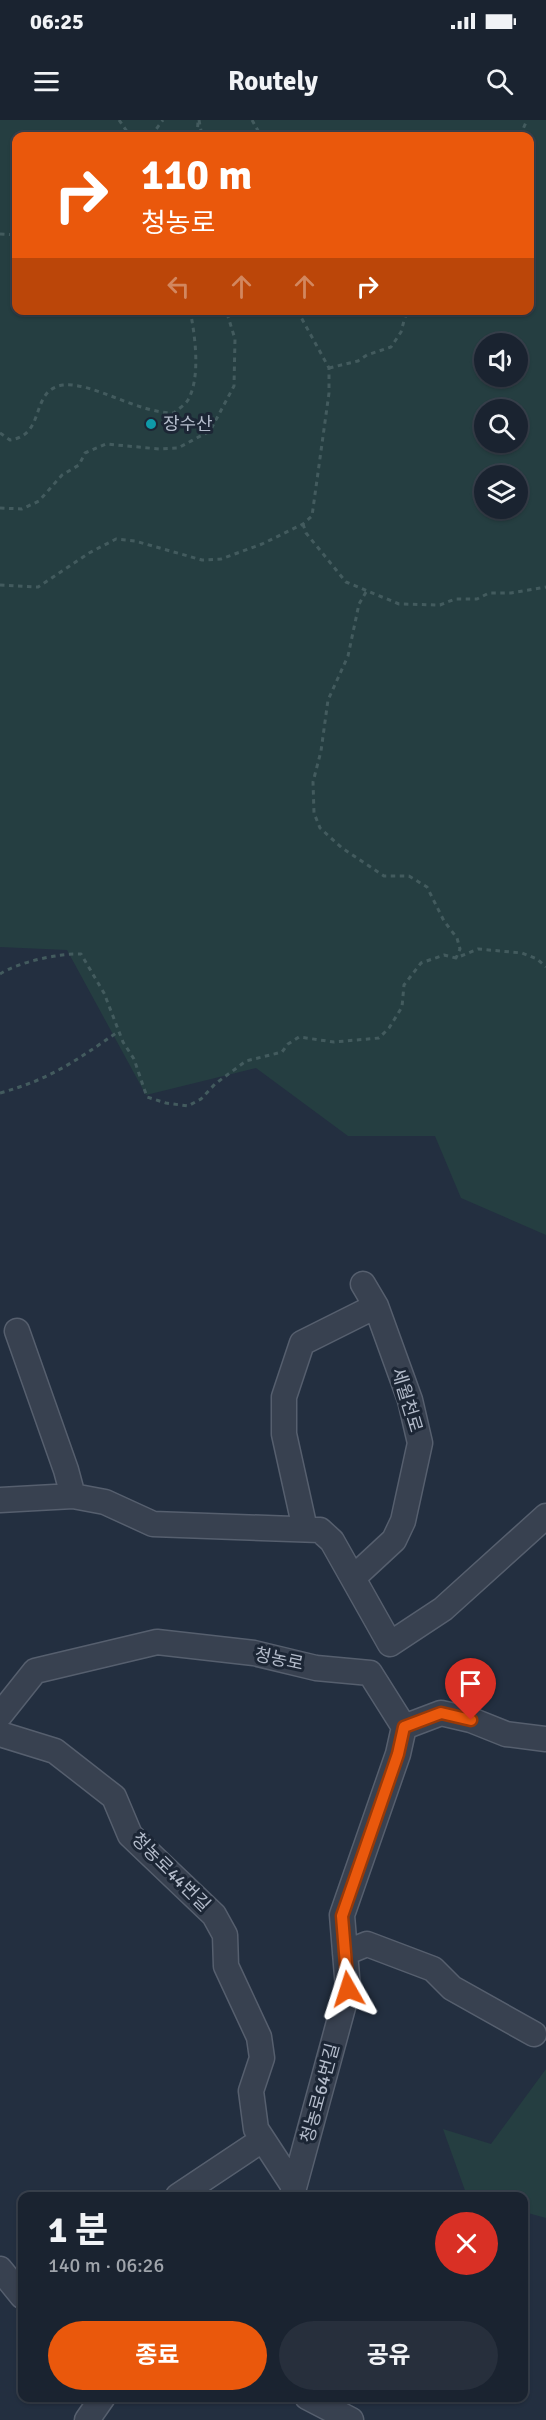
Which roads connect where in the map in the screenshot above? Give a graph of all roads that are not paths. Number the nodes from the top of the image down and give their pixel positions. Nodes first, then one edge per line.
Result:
1 (363, 1284) dead end
2 (376, 1306) junction
3 (17, 1331) dead end
4 (73, 1496) junction
5 (0, 1500) edge
6 (546, 1516) edge
7 (305, 1529) junction
8 (353, 1578) junction
9 (390, 1644) junction
10 (370, 1673) junction
11 (0, 1715) edge
12 (404, 1727) junction
13 (0, 1734) edge
14 (546, 1739) edge
15 (345, 1953) junction
16 (534, 2034) dead end
17 (262, 2140) junction
18 (293, 2191) edge
19 (184, 2192) edge
20 (100, 2402) edge
21 (317, 2402) edge
22 (87, 2420) edge
23 (351, 2420) edge

1 - 2 street, 세월천로
2 - 7 street
2 - 8 street, 세월천로
3 - 4 street
4 - 5 street
4 - 7 street
6 - 9 street
7 - 8 street
8 - 9 street
9 - 10 street
10 - 11 street, 청농로
10 - 12 street
12 - 14 street
12 - 15 street, 청농로64번길
13 - 17 street, 청농로44번길
15 - 16 street
15 - 18 street, 청농로64번길
17 - 18 street, 청농로44번길
17 - 19 street
20 - 22 street
21 - 23 street

